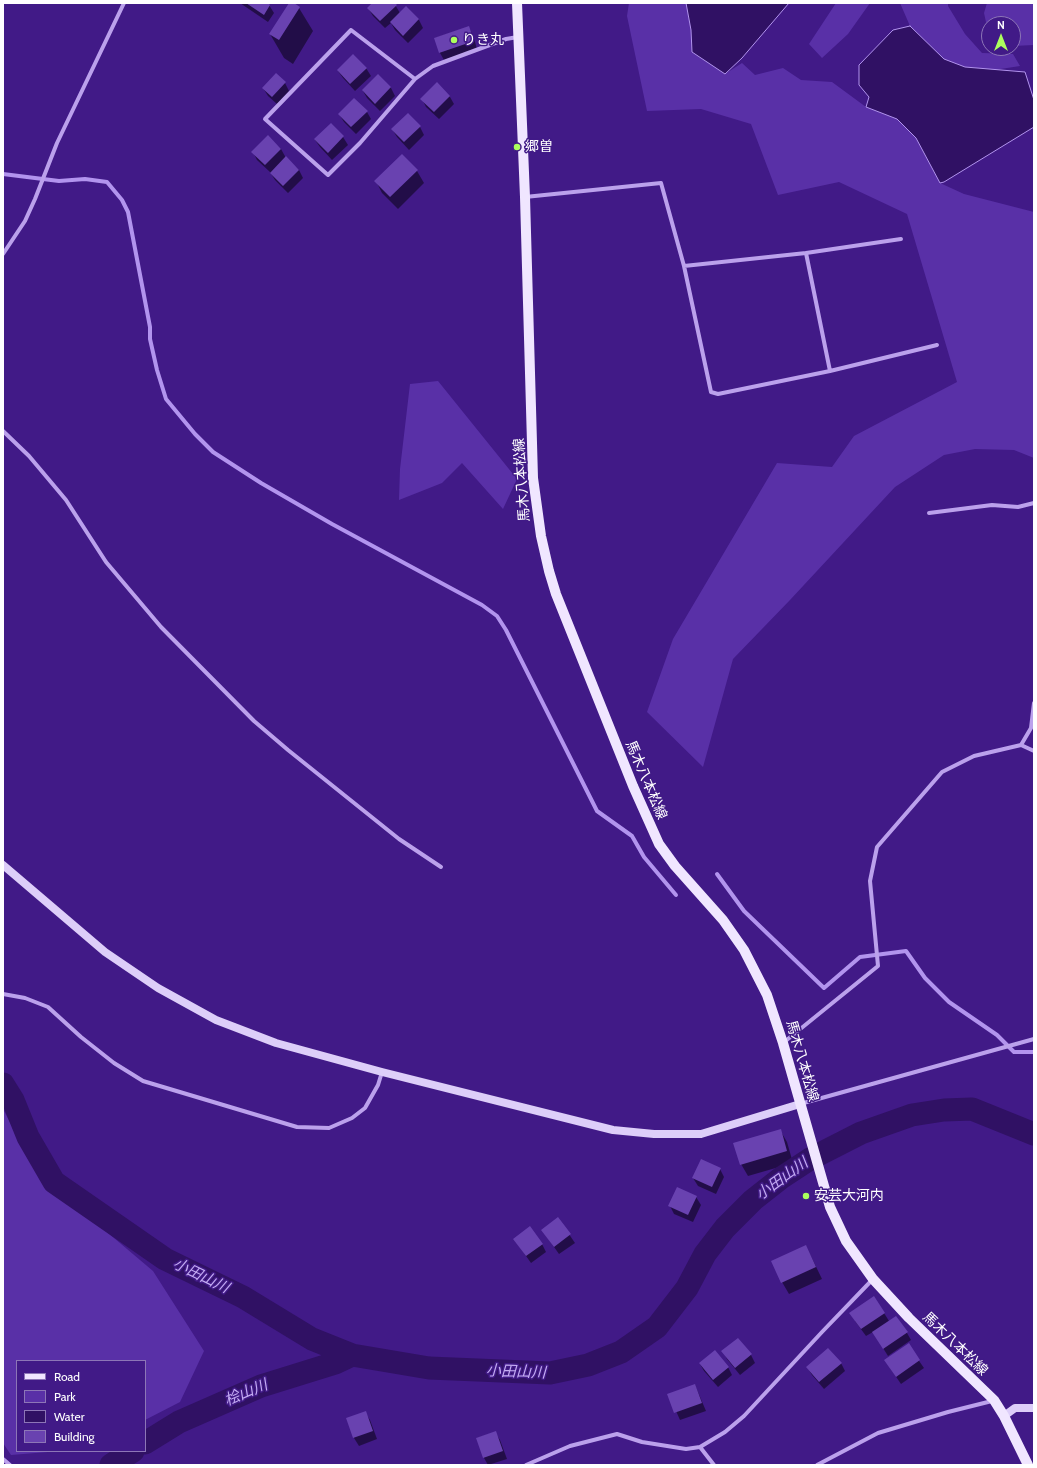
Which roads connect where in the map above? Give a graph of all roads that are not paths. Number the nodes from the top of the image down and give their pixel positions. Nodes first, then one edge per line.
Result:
1 (124, 3) edge
2 (517, 3) edge
3 (518, 37) junction
4 (415, 79) junction
5 (525, 197) junction
6 (901, 239) dead end
7 (806, 253) junction
8 (3, 254) edge
9 (684, 266) junction
10 (937, 345) dead end
11 (830, 371) junction
12 (3, 431) edge
13 (1034, 503) edge
14 (929, 513) dead end
15 (1034, 703) edge
16 (1021, 745) junction
17 (1034, 751) edge
18 (3, 865) edge
19 (441, 867) dead end
20 (3, 994) edge
21 (1034, 1039) edge
22 (784, 1043) junction
23 (382, 1072) junction
24 (800, 1104) junction
25 (873, 1279) junction
26 (994, 1400) junction
27 (1034, 1408) edge
28 (1004, 1416) junction
29 (700, 1447) junction
30 (3, 1459) edge
31 (10, 1465) edge
32 (526, 1465) edge
33 (714, 1465) edge
34 (817, 1465) edge
35 (1028, 1465) edge

1 - 8 street
2 - 3 main road, 馬木八本松線
3 - 4 street
3 - 5 main road, 馬木八本松線
4 - 4 street
5 - 9 street
5 - 22 main road, 馬木八本松線
6 - 7 street
7 - 9 street
7 - 11 street
9 - 11 street
10 - 11 street
12 - 19 street
13 - 14 street
15 - 16 street
16 - 17 street
16 - 22 street
18 - 23 street
20 - 23 street
21 - 24 street
22 - 24 main road, 馬木八本松線
23 - 24 street
24 - 25 main road, 馬木八本松線
25 - 26 main road, 馬木八本松線
25 - 29 street
26 - 28 main road, 馬木八本松線
26 - 34 street
27 - 28 street
28 - 35 main road, 馬木八本松線
29 - 32 street
29 - 33 street
30 - 31 street

